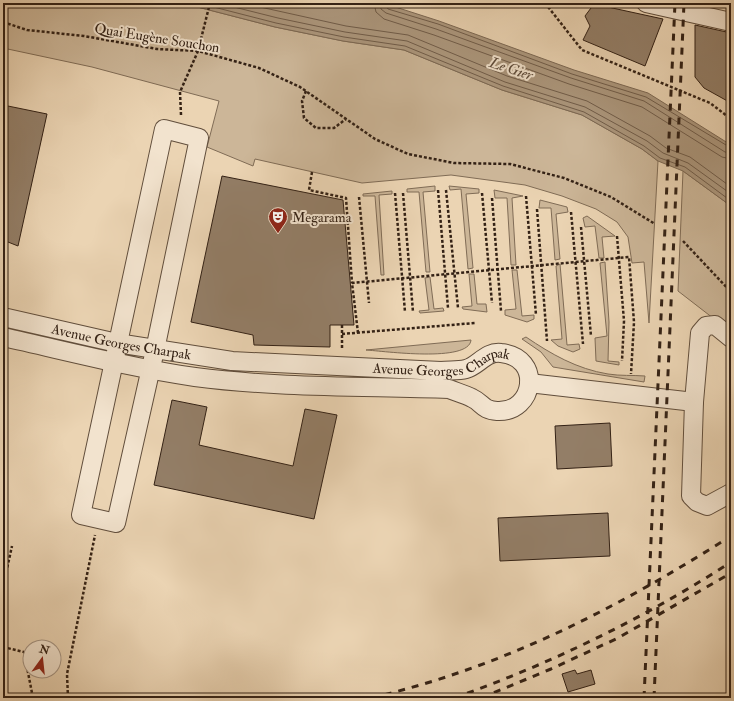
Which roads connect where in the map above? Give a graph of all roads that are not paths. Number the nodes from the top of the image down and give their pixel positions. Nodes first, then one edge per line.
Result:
1 (646, 3) edge
2 (731, 22) edge
3 (3, 317) edge
4 (3, 337) edge
5 (731, 338) edge
6 (116, 343) junction
7 (155, 350) junction
8 (113, 361) junction
9 (232, 361) junction
10 (150, 370) junction
11 (230, 380) junction
12 (529, 383) junction
13 (694, 402) junction
14 (731, 493) edge

1 - 2 street
3 - 6 street, Avenue Georges Charpak
4 - 8 street, Avenue Georges Charpak
5 - 13 street
6 - 7 street, Avenue Georges Charpak
6 - 7 street
6 - 8 street
7 - 9 street, Avenue Georges Charpak
7 - 10 street
8 - 10 street, Avenue Georges Charpak
8 - 10 street
9 - 11 street
9 - 12 street, Avenue Georges Charpak
10 - 11 street, Avenue Georges Charpak
11 - 12 street, Avenue Georges Charpak
12 - 13 street
13 - 14 street

